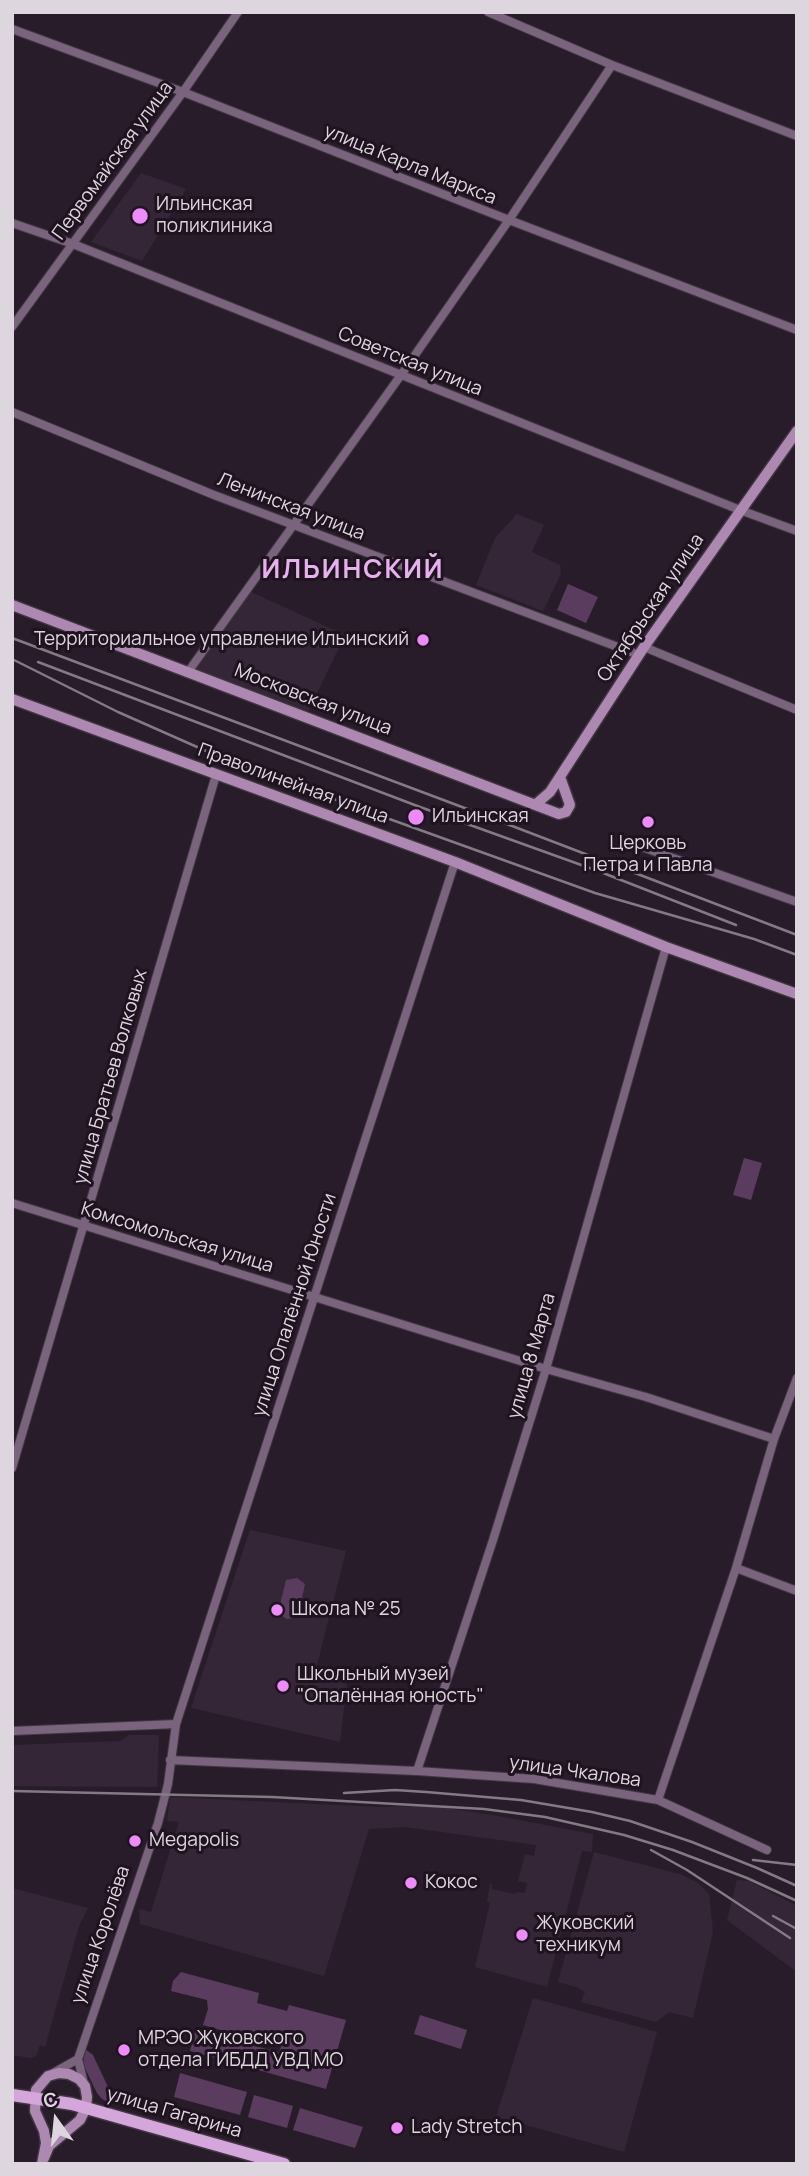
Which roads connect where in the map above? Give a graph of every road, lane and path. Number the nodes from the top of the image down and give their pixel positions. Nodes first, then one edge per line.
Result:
1 (238, 12) edge
2 (488, 12) edge
3 (516, 12) edge
4 (510, 21) junction
5 (12, 29) edge
6 (612, 65) junction
7 (183, 92) junction
8 (797, 136) edge
9 (509, 220) junction
10 (12, 223) edge
11 (73, 244) junction
12 (12, 327) edge
13 (797, 330) edge
14 (401, 375) junction
15 (12, 412) edge
16 (797, 431) edge
17 (740, 510) junction
18 (295, 524) junction
19 (797, 531) edge
20 (12, 605) edge
21 (641, 651) junction
22 (188, 672) junction
23 (12, 699) edge
24 (797, 710) edge
25 (215, 775) junction
26 (560, 777) junction
27 (535, 805) junction
28 (642, 847) dead end
29 (455, 862) junction
30 (797, 902) edge
31 (667, 947) junction
32 (797, 994) edge
33 (12, 1203) edge
34 (85, 1225) junction
35 (315, 1297) junction
36 (546, 1369) junction
37 (797, 1378) edge
38 (774, 1439) junction
39 (12, 1468) edge
40 (736, 1568) junction
41 (797, 1591) edge
42 (176, 1724) junction
43 (12, 1731) edge
44 (170, 1760) junction
45 (417, 1771) junction
46 (658, 1800) junction
47 (767, 1850) dead end
48 (78, 2059) junction
49 (53, 2074) junction
50 (85, 2087) junction
51 (12, 2095) edge
52 (34, 2097) junction
53 (86, 2108) junction
54 (39, 2120) junction
55 (72, 2127) junction
56 (43, 2161) edge
57 (284, 2164) edge

1 - 7 street, Первомайская улица
2 - 4 street
3 - 4 street
4 - 6 street
5 - 7 street, улица Карла Маркса
6 - 8 street
6 - 9 street
7 - 9 street, улица Карла Маркса
7 - 11 street, Первомайская улица
9 - 13 street, улица Карла Маркса
9 - 14 street
10 - 11 street, Советская улица
11 - 12 street, Первомайская улица
11 - 14 street, Советская улица
14 - 17 street, Советская улица
14 - 18 street
15 - 18 street, Ленинская улица
16 - 17 main road, Октябрьская улица
17 - 19 street, Советская улица
17 - 21 main road, Октябрьская улица
18 - 21 street, Ленинская улица
18 - 22 street
20 - 22 main road, Московская улица
21 - 24 street, Ленинская улица
21 - 26 main road, Октябрьская улица
22 - 27 main road, Московская улица
23 - 25 main road, Праволинейная улица
25 - 29 main road, Праволинейная улица
25 - 34 street, улица Братьев Волковых
26 - 27 main road, Октябрьская улица
26 - 27 main road, Московская улица
28 - 30 street
29 - 31 main road, Праволинейная улица
29 - 35 street, улица Опалённой Юности
31 - 32 main road, Праволинейная улица
31 - 36 street, улица 8 Марта
33 - 34 street, Комсомольская улица
34 - 35 street, Комсомольская улица
34 - 39 street, улица Братьев Волковых
35 - 36 street, Комсомольская улица
35 - 42 street, улица Опалённой Юности
36 - 38 street, Комсомольская улица
36 - 45 street, улица 8 Марта
37 - 38 street, улица Чкалова
38 - 40 street, улица Чкалова
40 - 41 street
40 - 46 street, улица Чкалова
42 - 43 street
42 - 44 street, улица Опалённой Юности
44 - 45 street, улица Чкалова
44 - 48 street, улица Королёва
45 - 46 street, улица Чкалова
46 - 47 street
48 - 49 street
48 - 50 street
49 - 50 main road
49 - 52 main road
50 - 53 main road
51 - 52 main road, улица Гагарина
52 - 53 main road, улица Гагарина
52 - 54 main road
53 - 55 main road
53 - 57 main road, улица Гагарина
54 - 55 main road
54 - 56 main road
55 - 56 main road

